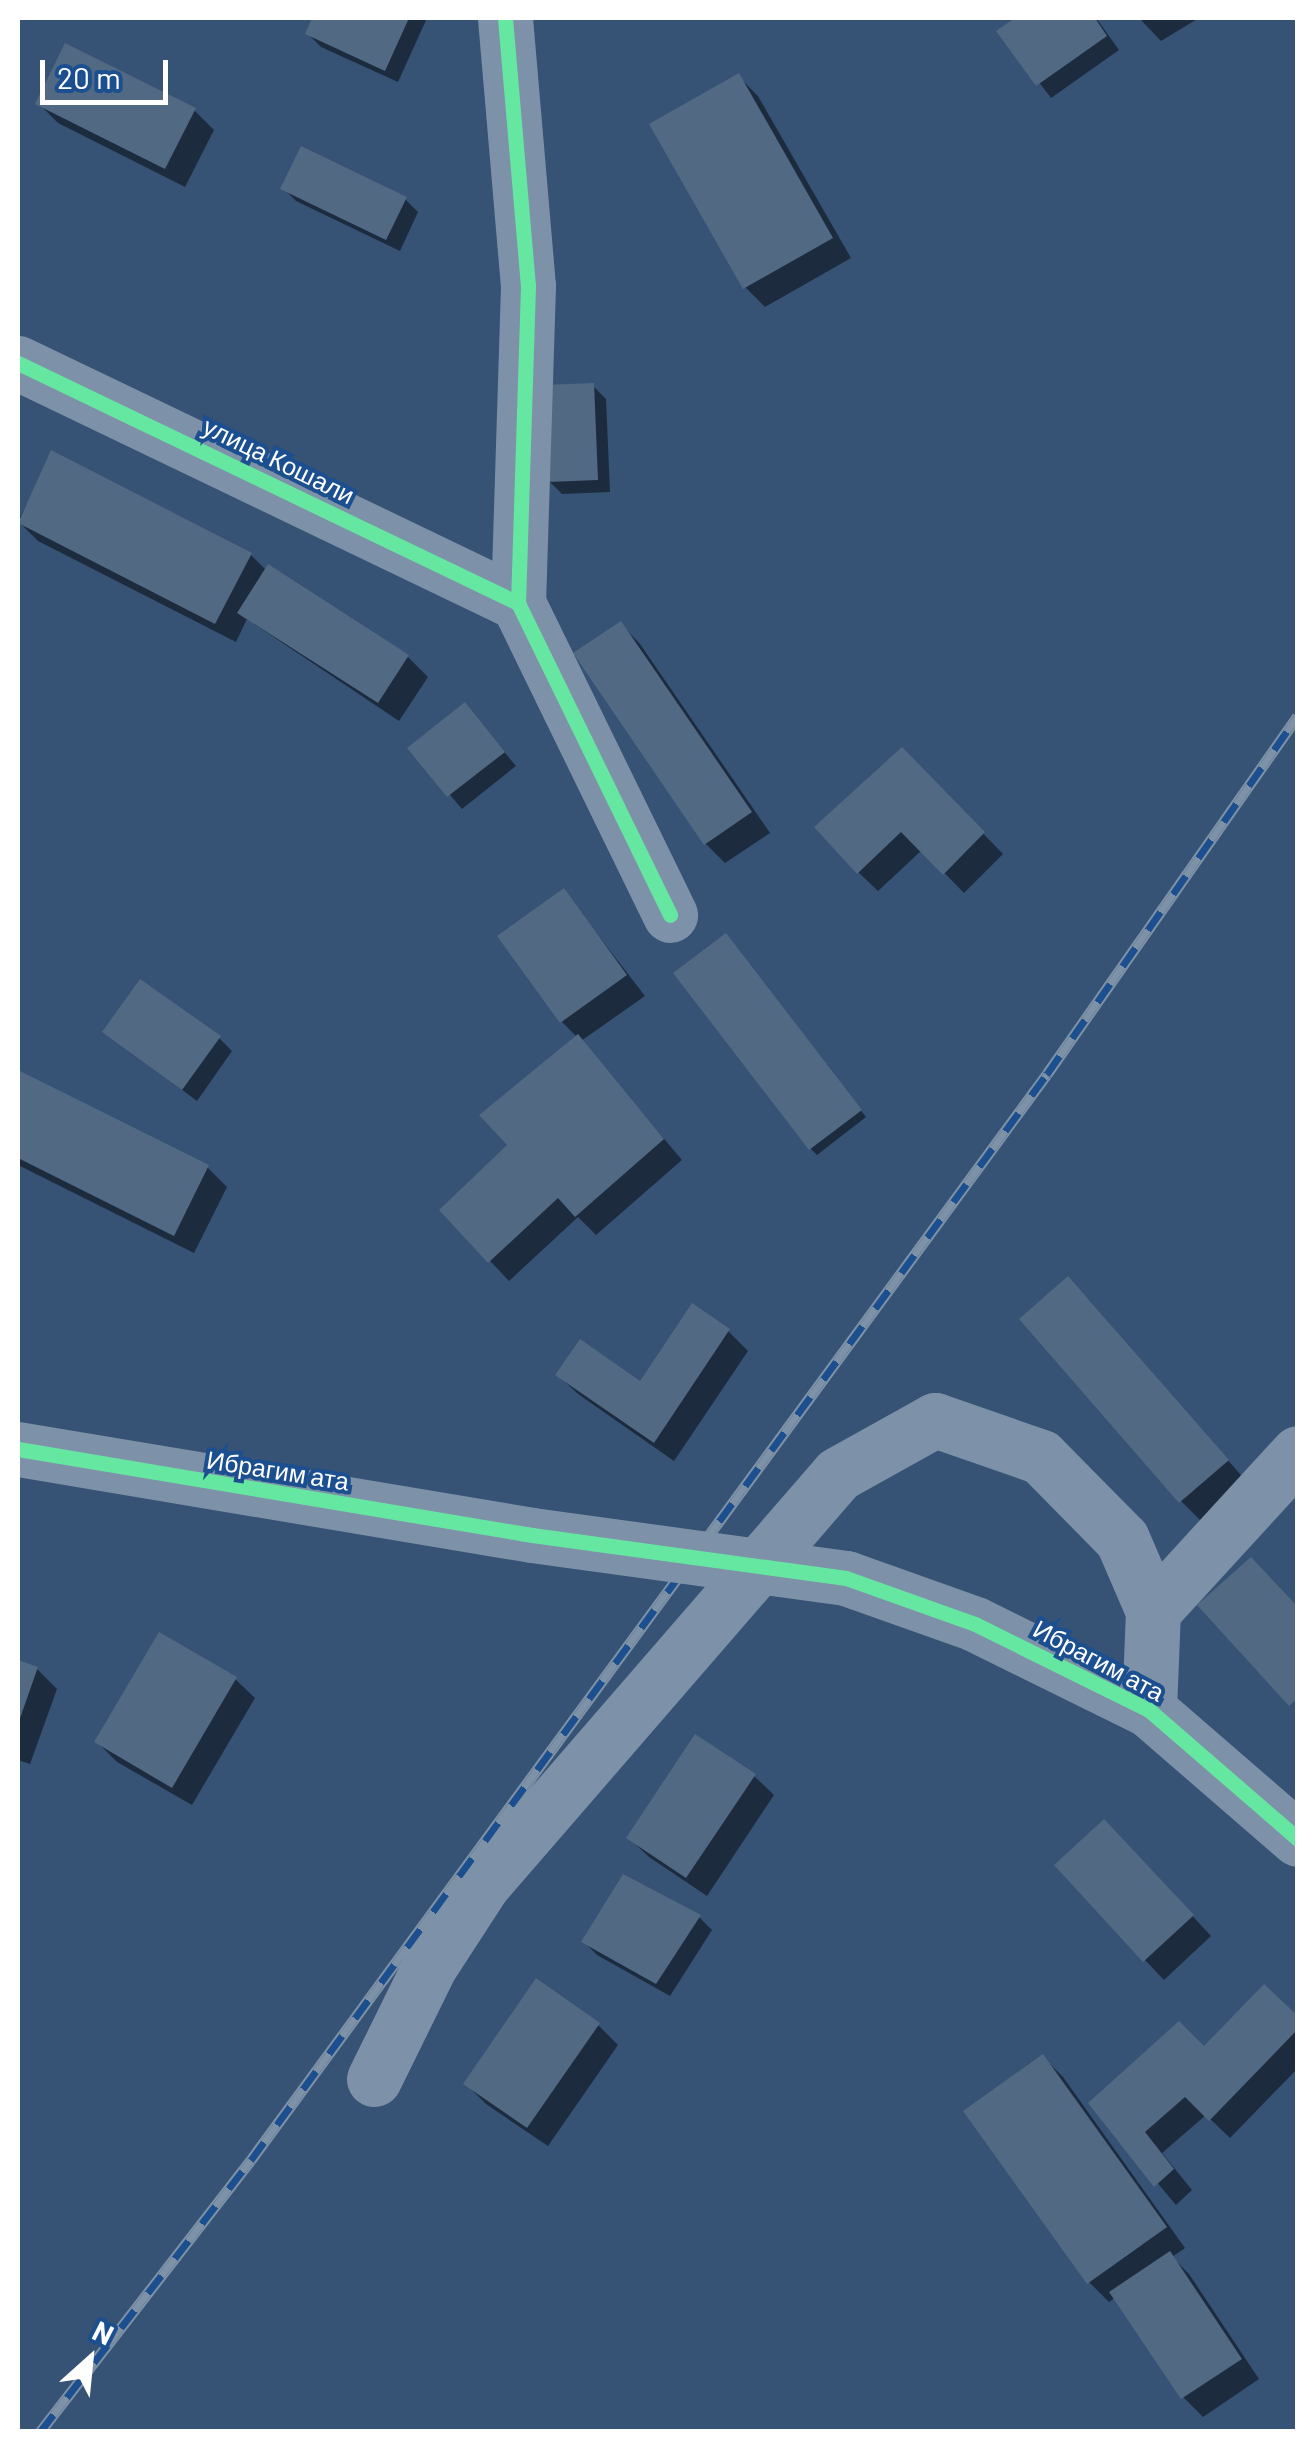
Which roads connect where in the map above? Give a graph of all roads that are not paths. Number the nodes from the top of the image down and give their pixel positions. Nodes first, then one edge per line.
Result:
1 (505, 18) edge
2 (18, 363) edge
3 (518, 602) junction
4 (670, 915) dead end
5 (18, 1449) edge
6 (1298, 1453) edge
7 (1153, 1611) junction
8 (1149, 1710) junction
9 (1298, 1839) edge
10 (374, 2080) dead end

1 - 3 street
2 - 3 street, улица Кошали
3 - 4 street
5 - 8 street, Ибрагим ата, bridge
6 - 7 street
7 - 8 street
7 - 10 street
8 - 9 street, Ибрагим ата

